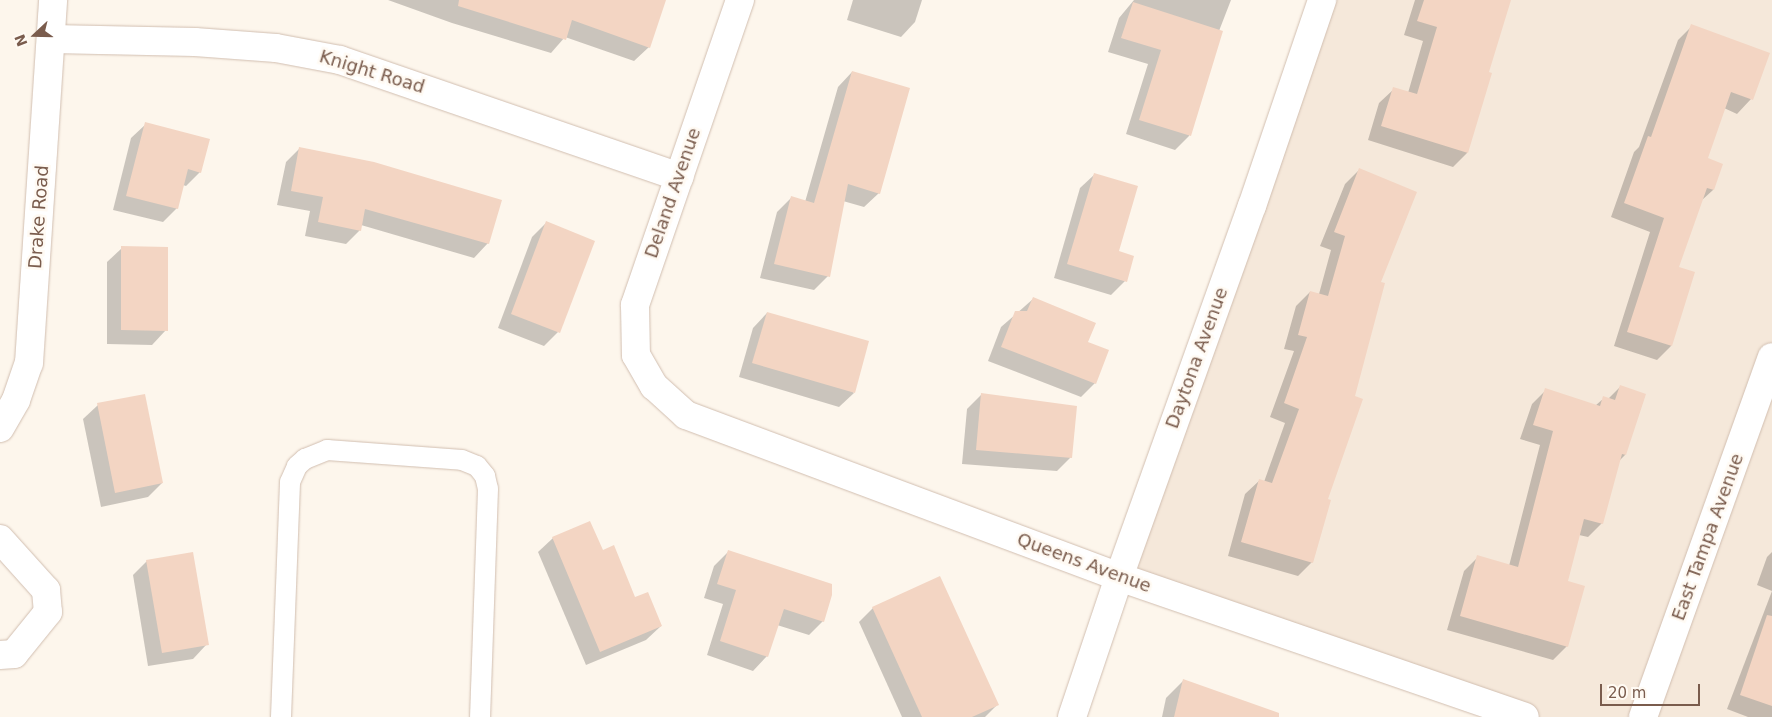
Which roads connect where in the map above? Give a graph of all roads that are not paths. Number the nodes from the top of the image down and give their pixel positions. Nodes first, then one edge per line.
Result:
1 (53, 0) edge
2 (740, 0) edge
3 (1322, 0) edge
4 (52, 38) junction
5 (679, 177) junction
6 (1772, 357) edge
7 (654, 386) joint
8 (0, 428) edge
9 (0, 539) edge
10 (1119, 577) junction
11 (0, 655) edge
12 (281, 717) edge
13 (480, 717) edge
14 (1072, 717) edge
15 (1525, 717) edge
16 (1643, 717) edge

1 - 4 street, Drake Road
2 - 5 street, Deland Avenue
3 - 10 street, Daytona Avenue
4 - 5 street, Knight Road
4 - 8 street, Drake Road
5 - 7 street, Deland Avenue
6 - 16 street, East Tampa Avenue
7 - 10 street, Queens Avenue
9 - 11 street
10 - 14 street, Daytona Avenue
10 - 15 street, Queens Avenue
12 - 13 lane

